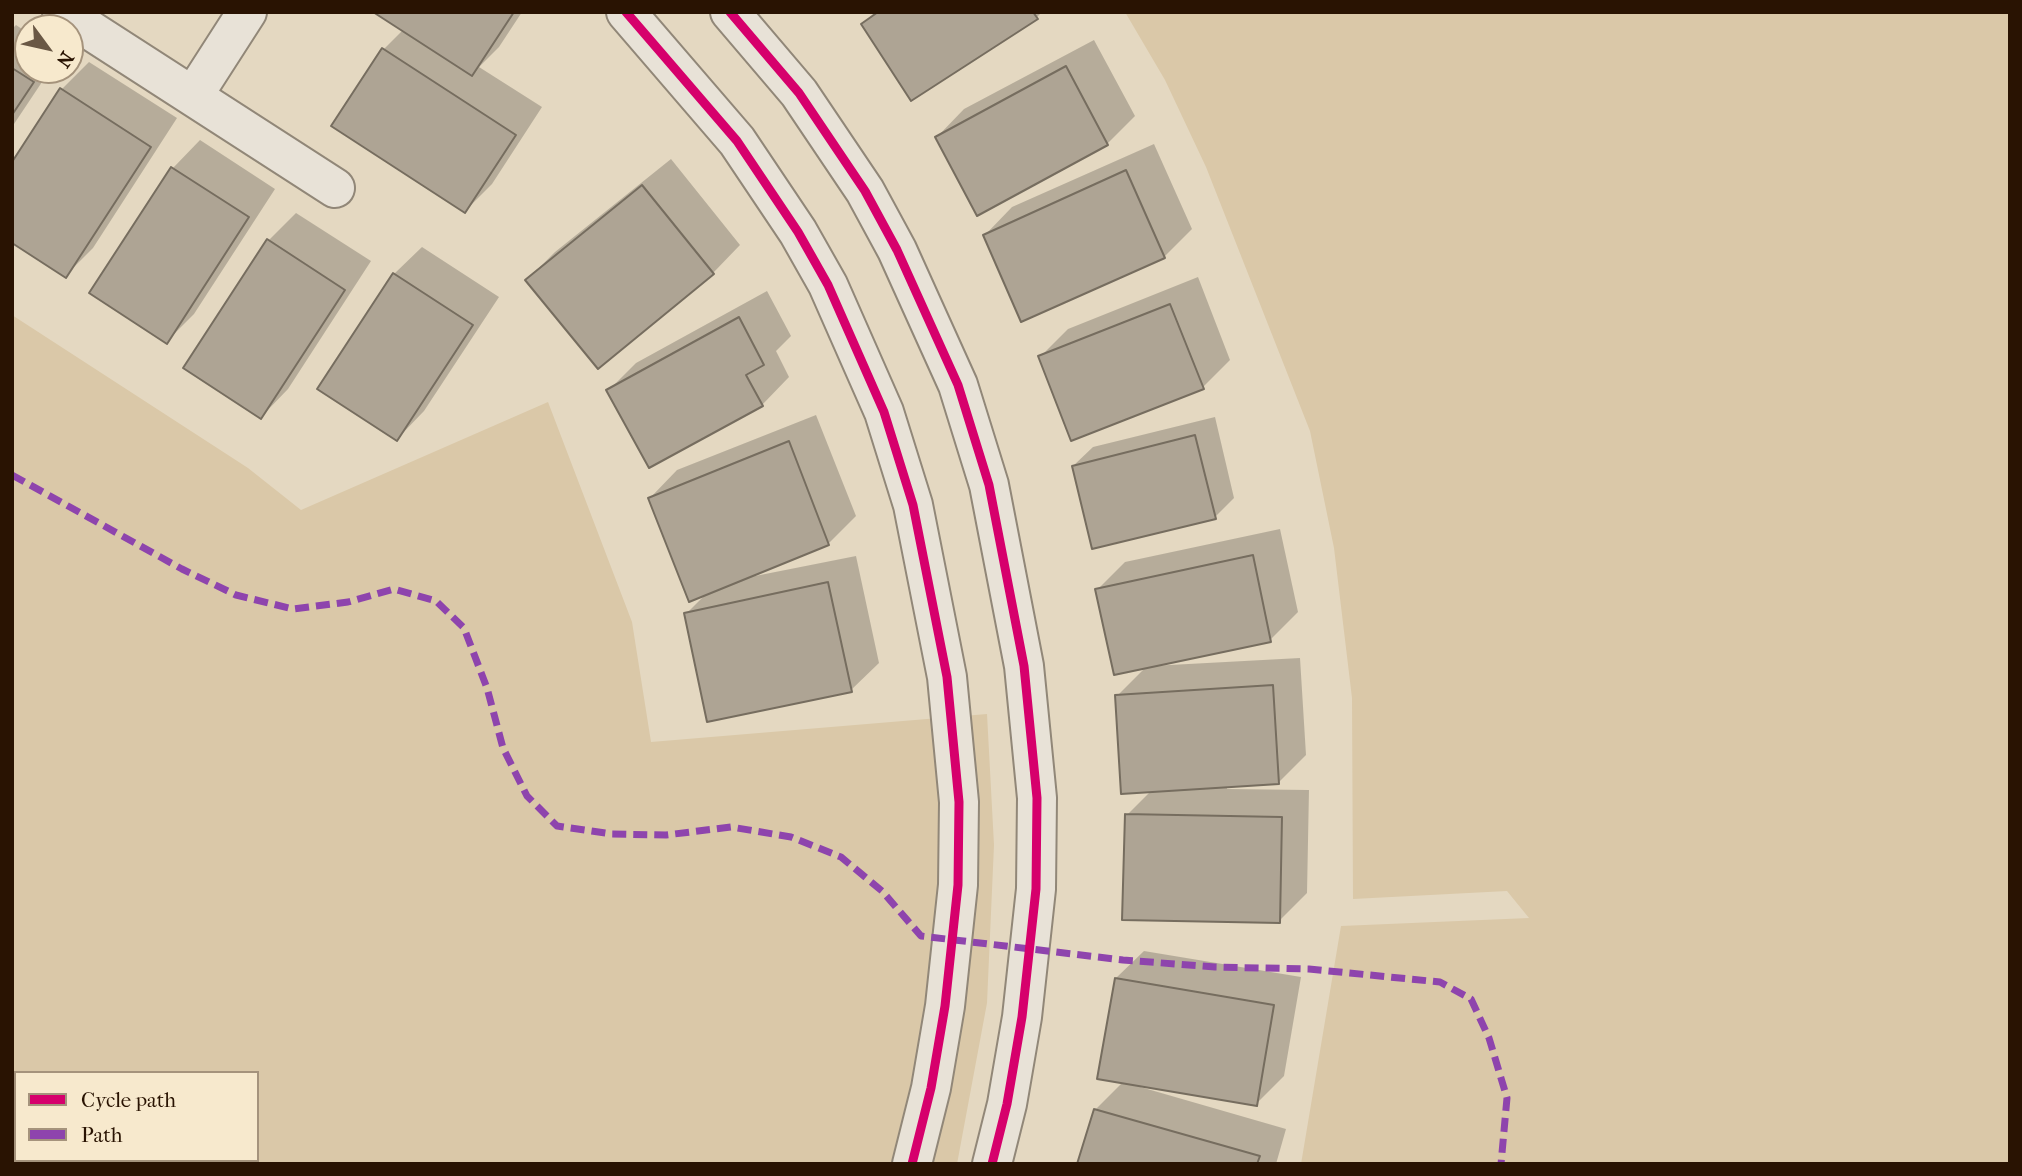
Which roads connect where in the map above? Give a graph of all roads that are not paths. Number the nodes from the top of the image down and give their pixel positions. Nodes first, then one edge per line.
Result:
1 (62, 12) edge
2 (247, 12) edge
3 (626, 12) edge
4 (730, 12) edge
5 (193, 96) junction
6 (334, 188) dead end
7 (912, 1164) edge
8 (992, 1164) edge

1 - 5 street
2 - 5 street
3 - 7 street
4 - 8 street
5 - 6 street

